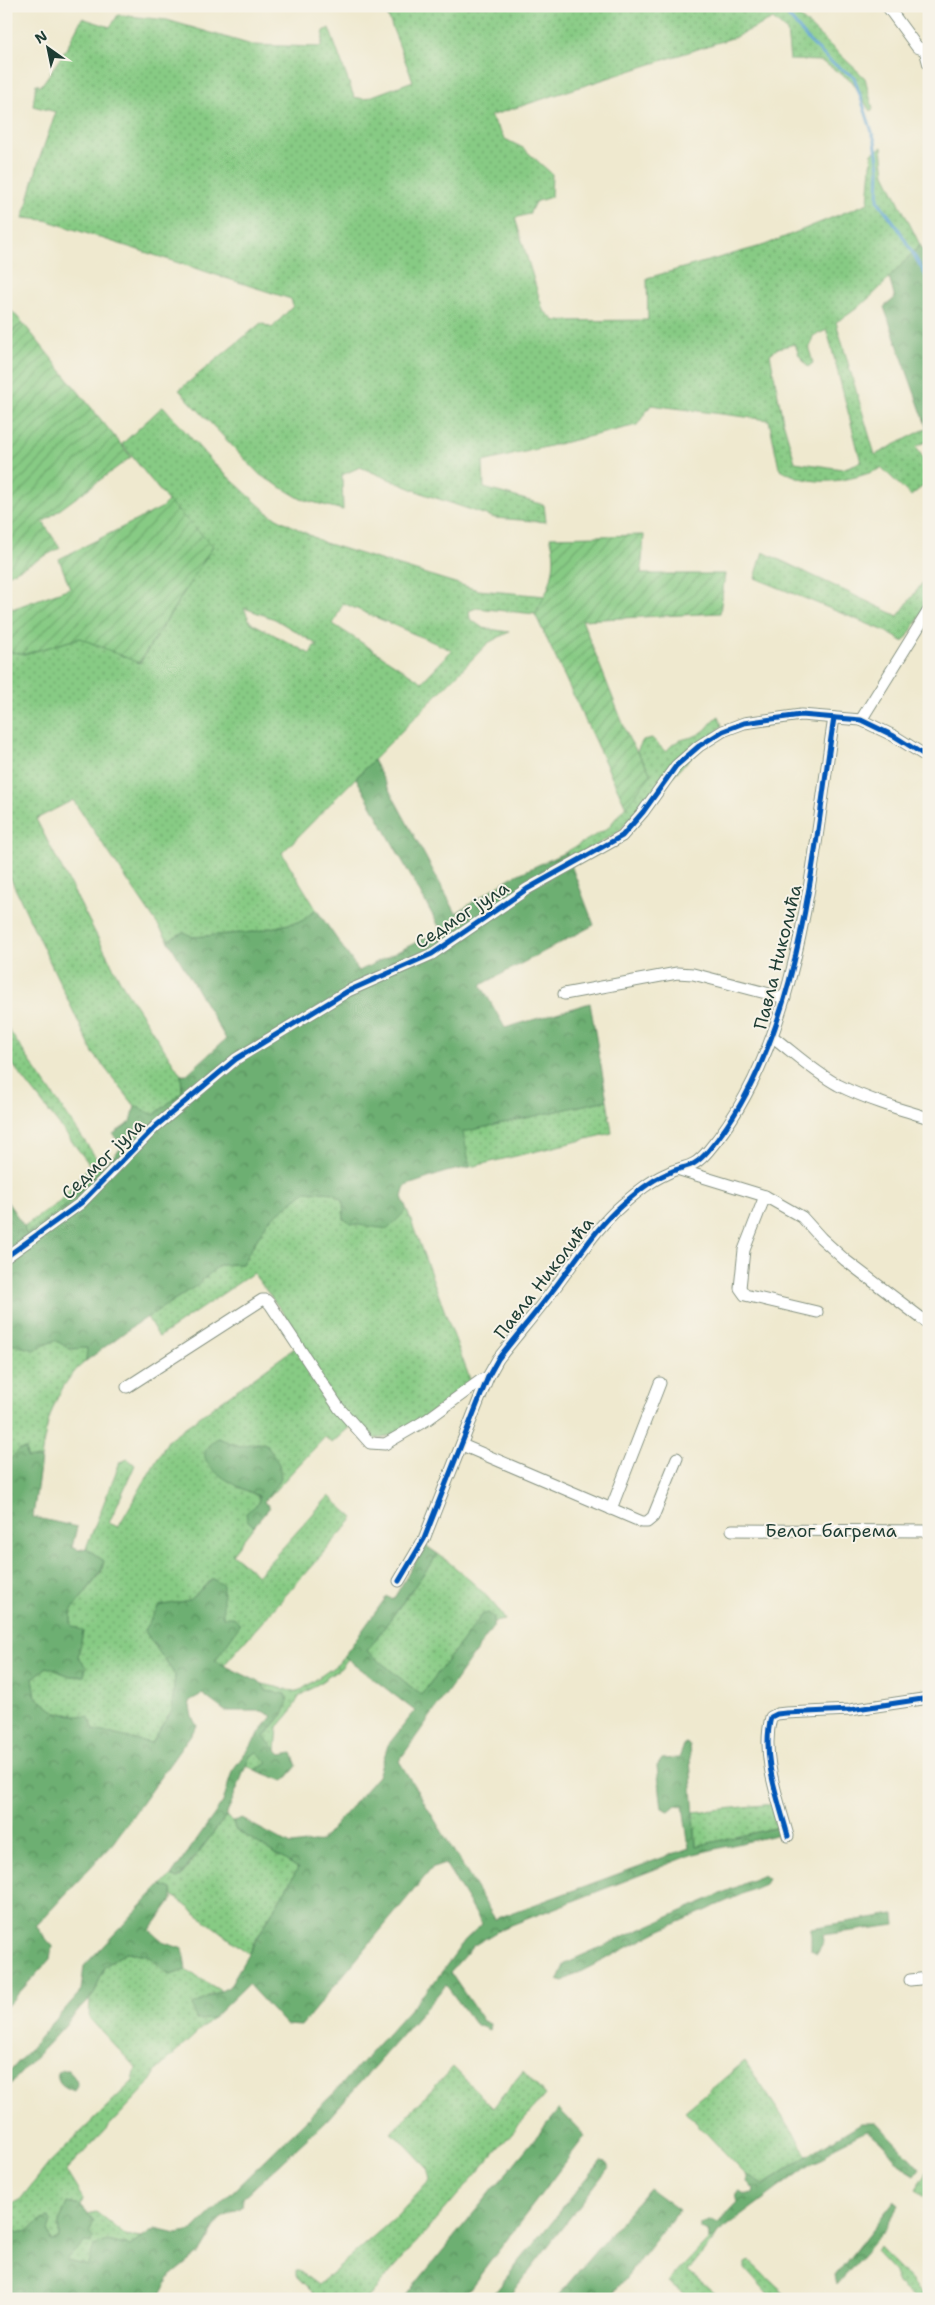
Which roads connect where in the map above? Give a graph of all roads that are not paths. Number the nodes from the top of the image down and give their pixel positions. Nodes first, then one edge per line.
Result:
1 (887, 6) edge
2 (927, 49) edge
3 (929, 65) edge
4 (929, 610) edge
5 (834, 718) junction
6 (862, 720) junction
7 (929, 758) edge
8 (564, 994) dead end
9 (785, 998) junction
10 (773, 1037) junction
11 (929, 1118) edge
12 (680, 1170) junction
13 (764, 1196) junction
14 (6, 1257) edge
15 (817, 1312) dead end
16 (929, 1324) edge
17 (488, 1377) junction
18 (660, 1383) dead end
19 (127, 1387) dead end
20 (462, 1445) junction
21 (677, 1458) dead end
22 (611, 1508) junction
23 (732, 1530) dead end
24 (929, 1531) edge
25 (399, 1581) dead end
26 (929, 1698) edge
27 (788, 1836) dead end
28 (929, 1978) edge
29 (910, 1980) dead end

1 - 2 street
2 - 3 street
4 - 6 street
5 - 6 street, Седмог јула
5 - 9 street, Павла Николића
5 - 14 street, Седмог јула
6 - 7 street, Седмог јула
8 - 9 street
9 - 10 street, Павла Николића
10 - 11 street
10 - 12 street, Павла Николића
12 - 13 street
12 - 17 street, Павла Николића
13 - 15 street
13 - 16 street
17 - 19 street, Павла Николића
17 - 20 street, Павла Николића
18 - 22 street
20 - 22 street
20 - 25 street, Павла Николића
21 - 22 street
23 - 24 street, Белог багрема
26 - 27 street
28 - 29 street

